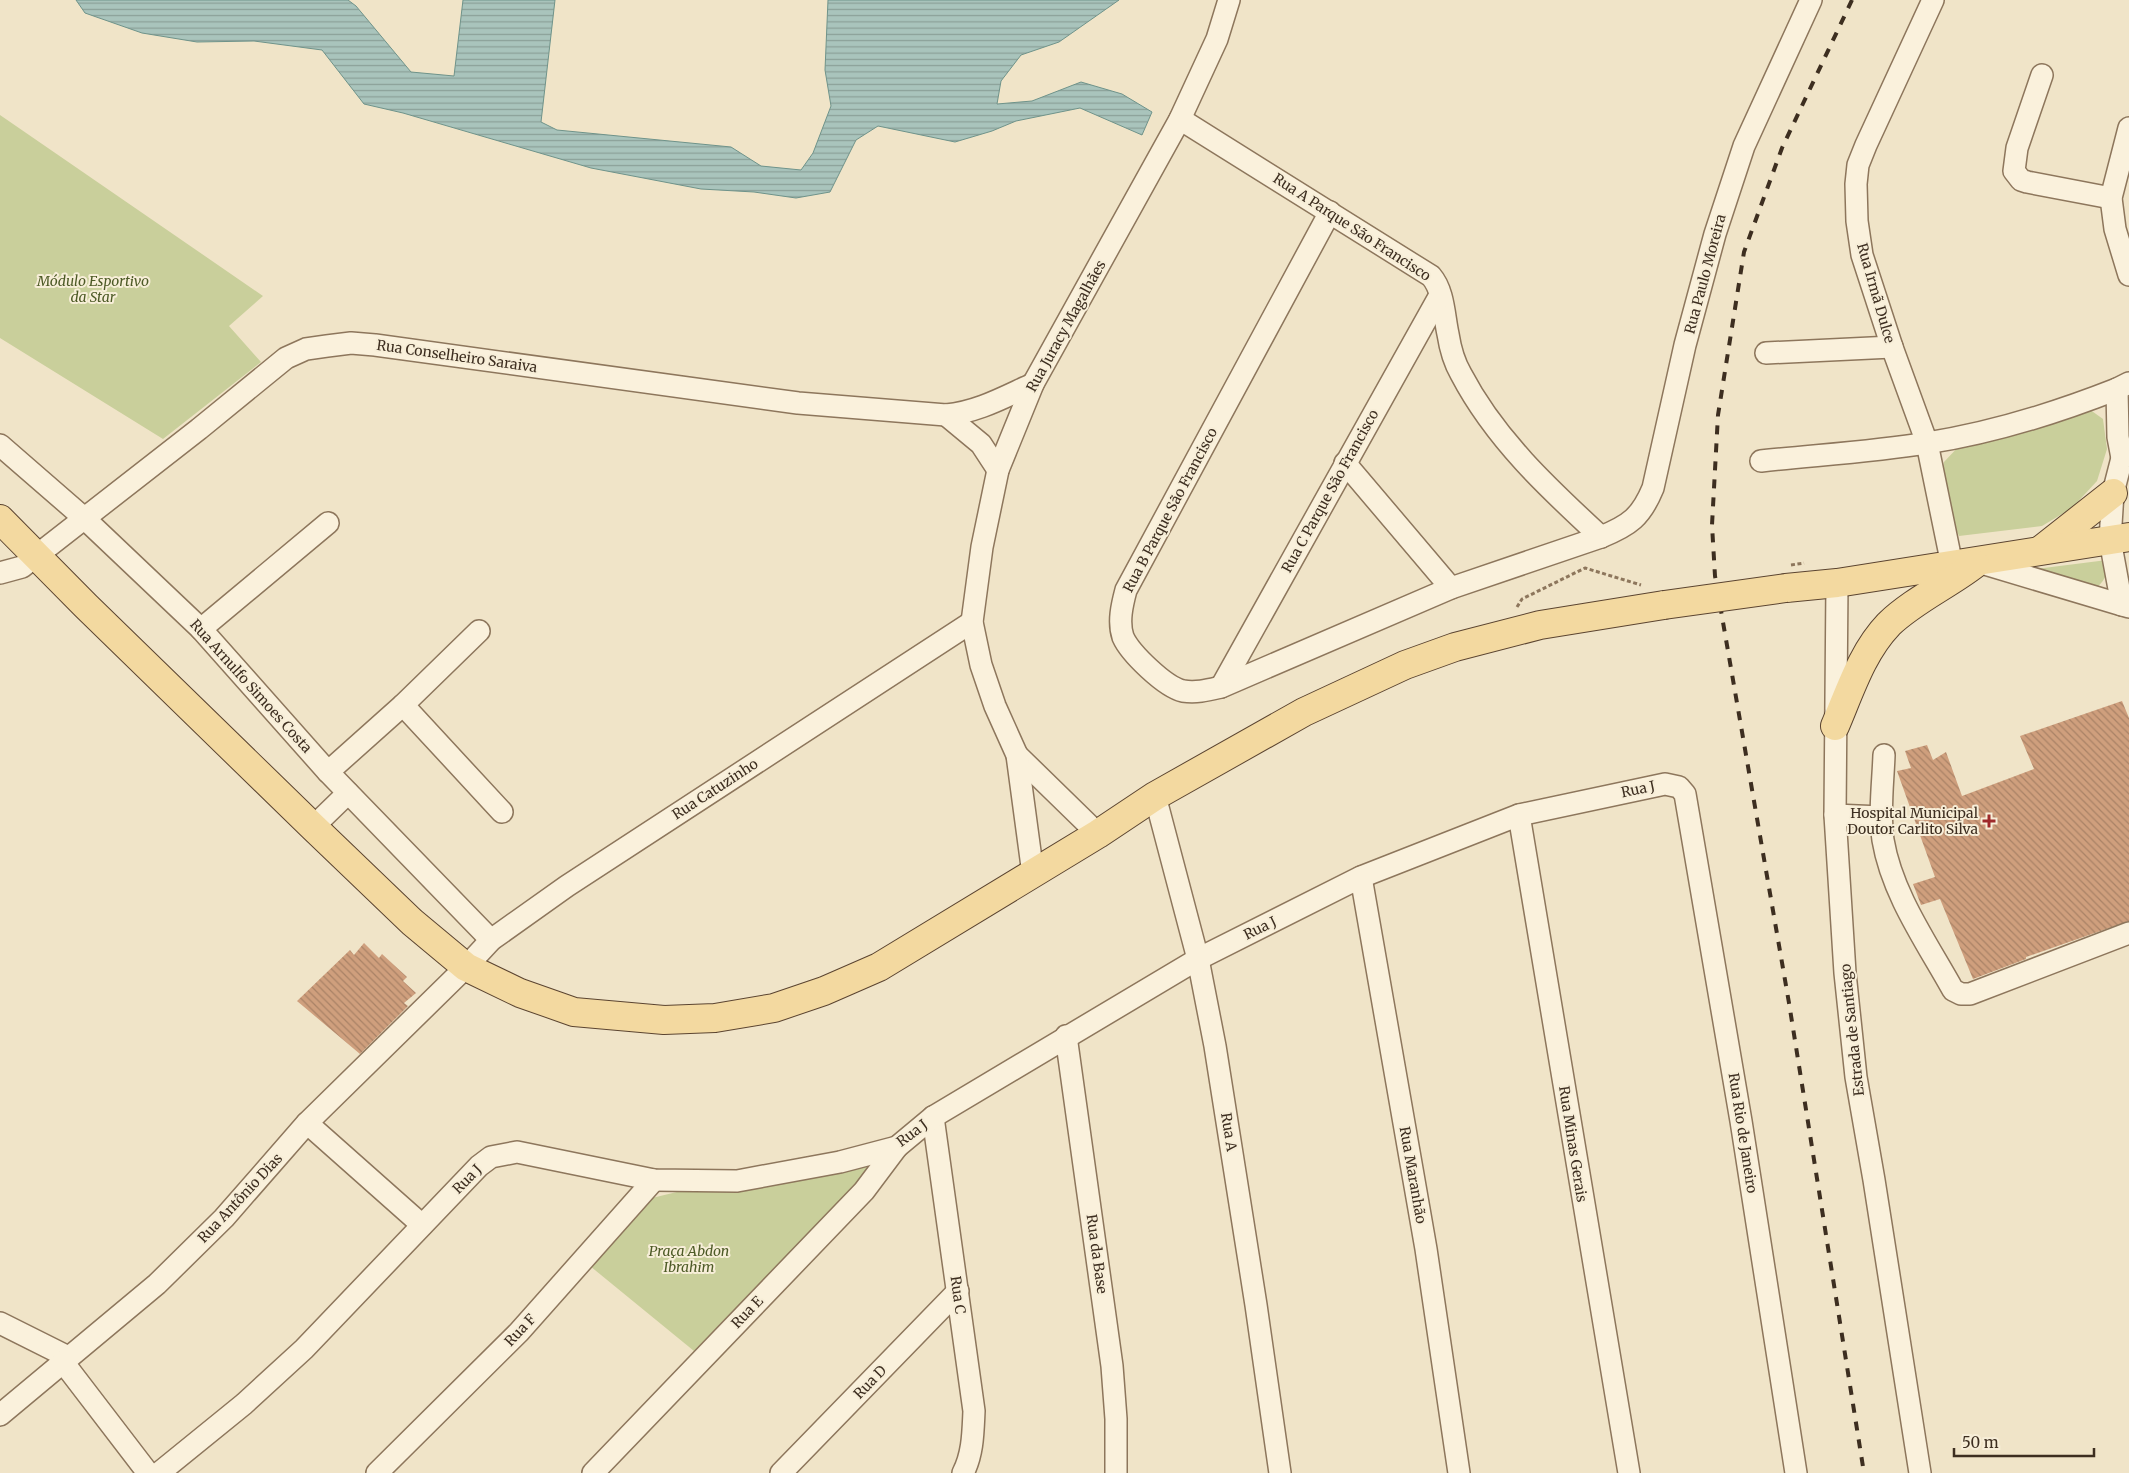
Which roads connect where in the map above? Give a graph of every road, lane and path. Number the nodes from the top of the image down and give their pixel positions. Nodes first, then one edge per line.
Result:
1 (1229, 0) edge
2 (1811, 0) edge
3 (1934, 0) edge
4 (2042, 75) dead end
5 (1180, 119) junction
6 (2129, 128) edge
7 (2111, 198) junction
8 (1330, 212) junction
9 (2129, 275) edge
10 (1440, 295) junction
11 (1892, 348) junction
12 (1766, 353) dead end
13 (1033, 384) junction
14 (2123, 386) edge
15 (946, 415) junction
16 (1927, 443) junction
17 (0, 445) edge
18 (2126, 456) edge
19 (1760, 461) dead end
20 (1345, 463) junction
21 (998, 470) junction
22 (2113, 493) junction
23 (84, 518) junction
24 (0, 519) edge
25 (328, 523) dead end
26 (1601, 537) junction
27 (2119, 538) edge
28 (2039, 552) junction
29 (36, 556) junction
30 (1965, 563) junction
31 (0, 573) edge
32 (1837, 583) junction
33 (1642, 586) dead end
34 (1451, 588) junction
35 (2126, 606) edge
36 (972, 622) junction
37 (201, 629) junction
38 (479, 631) dead end
39 (1496, 637) junction
40 (1221, 687) junction
41 (403, 704) junction
42 (1835, 726) junction
43 (1017, 755) junction
44 (1884, 756) dead end
45 (328, 772) junction
46 (348, 793) junction
47 (1685, 794) joint
48 (1155, 796) junction
49 (502, 812) dead end
50 (1519, 815) junction
51 (1835, 815) junction
52 (1881, 817) junction
53 (313, 827) junction
54 (1098, 834) junction
55 (1032, 874) junction
56 (1361, 878) junction
57 (2129, 933) edge
58 (491, 940) junction
59 (1198, 959) junction
60 (466, 967) junction
61 (1066, 1036) junction
62 (933, 1117) junction
63 (307, 1123) junction
64 (897, 1147) junction
65 (654, 1180) junction
66 (422, 1225) junction
67 (958, 1291) junction
68 (0, 1323) edge
69 (65, 1360) junction
70 (0, 1415) edge
71 (148, 1473) edge
72 (160, 1473) edge
73 (377, 1473) edge
74 (593, 1473) edge
75 (781, 1473) edge
76 (963, 1473) edge
77 (1116, 1473) edge
78 (1280, 1473) edge
79 (1459, 1473) edge
80 (1629, 1473) edge
81 (1796, 1473) edge
82 (1920, 1473) edge

1 - 5 street, Rua Juracy Magalhães
2 - 26 street, Rua Paulo Moreira
3 - 11 street, Rua Irmã Dulce
4 - 7 street
5 - 8 street, Rua A Parque São Francisco
5 - 13 street, Rua Juracy Magalhães
6 - 7 street
7 - 9 street
8 - 10 street, Rua A Parque São Francisco
8 - 40 street, Rua B Parque São Francisco
10 - 20 street, Rua C Parque São Francisco
10 - 26 street, Rua A Parque São Francisco
11 - 12 street
11 - 16 street, Rua Irmã Dulce
13 - 15 street, Rua Conselheiro Saraiva
13 - 21 street, Rua Juracy Magalhães
14 - 16 street
14 - 18 street
15 - 21 street
15 - 23 street, Rua Conselheiro Saraiva
16 - 19 street
16 - 30 street, Rua Irmã Dulce
17 - 23 street, Rua Arnulfo Simoes Costa
18 - 22 street
20 - 34 street
20 - 40 street, Rua C Parque São Francisco
21 - 36 street, Rua Juracy Magalhães
22 - 27 street
22 - 28 main road
23 - 29 street, Rua Conselheiro Saraiva
23 - 37 street, Rua Arnulfo Simoes Costa
24 - 29 main road
25 - 37 street
26 - 34 street, Rua B Parque São Francisco
27 - 28 main road
27 - 35 street
28 - 30 main road
29 - 31 street, Rua Conselheiro Saraiva
29 - 53 main road
30 - 32 main road
30 - 35 street
30 - 42 main road
32 - 39 main road, bridge
32 - 42 street, Estrada de Santiago
33 - 39 path
34 - 40 street, Rua B Parque São Francisco
36 - 43 street, Rua Juracy Magalhães
36 - 58 street, Rua Catuzinho
37 - 45 street, Rua Arnulfo Simoes Costa
38 - 41 street
39 - 48 main road
41 - 45 street
41 - 49 street
42 - 51 street, Estrada de Santiago
43 - 54 street
43 - 55 street
44 - 52 street
45 - 46 street, Rua Arnulfo Simoes Costa
46 - 53 street
46 - 58 street, Rua Arnulfo Simoes Costa
47 - 50 street, Rua J
47 - 81 street, Rua Rio de Janeiro
48 - 54 main road
48 - 59 street, Rua A
50 - 56 street, Rua J
50 - 80 street, Rua Minas Gerais
51 - 52 street
51 - 82 street, Estrada de Santiago
52 - 57 street
53 - 60 main road
54 - 55 main road
55 - 60 main road
56 - 59 street, Rua J
56 - 79 street, Rua Maranhão
58 - 60 street, Rua Catuzinho
59 - 61 street, Rua J
59 - 78 street, Rua A
60 - 63 street, Rua Antônio Dias
61 - 62 street, Rua J
61 - 77 street, Rua da Base
62 - 64 street, Rua J
62 - 67 street, Rua C
63 - 66 street
63 - 69 street, Rua Antônio Dias
64 - 65 street, Rua J
64 - 74 street, Rua E
65 - 66 street, Rua J
65 - 73 street, Rua F
66 - 72 street, Rua J
67 - 75 street, Rua D
67 - 76 street, Rua C
68 - 69 street
69 - 70 street, Rua Antônio Dias
69 - 71 street

